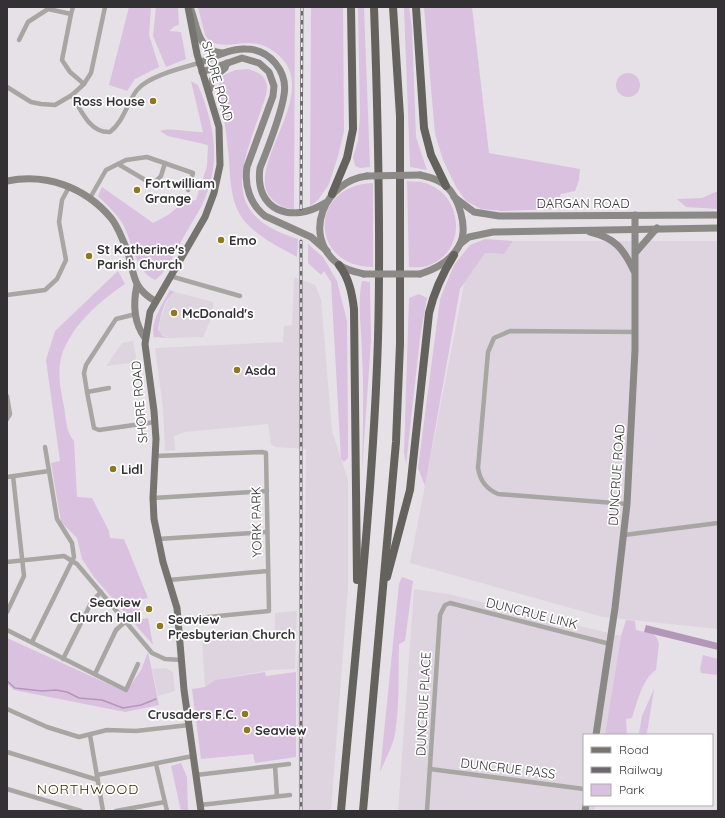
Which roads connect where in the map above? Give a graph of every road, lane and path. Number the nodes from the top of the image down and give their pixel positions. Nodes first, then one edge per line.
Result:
1 (72, 7) edge
2 (105, 7) edge
3 (189, 7) edge
4 (351, 7) edge
5 (374, 7) edge
6 (393, 7) edge
7 (416, 7) edge
8 (48, 8) edge
9 (71, 14) junction
10 (19, 40) dead end
11 (225, 53) junction
12 (200, 63) junction
13 (227, 63) junction
14 (202, 72) junction
15 (84, 84) junction
16 (7, 87) edge
17 (208, 91) junction
18 (72, 95) junction
19 (166, 163) junction
20 (118, 164) junction
21 (7, 181) edge
22 (446, 186) junction
23 (69, 187) junction
24 (188, 190) dead end
25 (332, 194) junction
26 (454, 196) junction
27 (90, 198) junction
28 (325, 203) junction
29 (635, 215) junction
30 (718, 215) edge
31 (636, 228) junction
32 (657, 228) junction
33 (718, 228) edge
34 (583, 230) junction
35 (460, 244) junction
36 (327, 251) junction
37 (636, 253) junction
38 (454, 255) junction
39 (339, 265) junction
40 (634, 271) junction
41 (170, 276) junction
42 (137, 285) junction
43 (7, 295) edge
44 (240, 296) dead end
45 (155, 301) junction
46 (136, 314) junction
47 (635, 332) junction
48 (145, 338) junction
49 (109, 388) dead end
50 (87, 392) junction
51 (7, 396) edge
52 (7, 419) edge
53 (155, 422) junction
54 (45, 447) dead end
55 (155, 456) junction
56 (49, 471) junction
57 (7, 476) edge
58 (12, 476) junction
59 (267, 491) junction
60 (153, 498) junction
61 (626, 504) junction
62 (718, 523) edge
63 (267, 532) junction
64 (624, 535) junction
65 (158, 539) junction
66 (23, 560) junction
67 (73, 560) junction
68 (7, 562) edge
69 (268, 571) junction
70 (169, 580) junction
71 (382, 591) junction
72 (101, 592) junction
73 (359, 601) junction
74 (450, 603) joint
75 (7, 612) edge
76 (178, 620) junction
77 (125, 622) junction
78 (7, 630) edge
79 (32, 642) junction
80 (610, 644) junction
81 (63, 659) junction
82 (182, 660) junction
83 (138, 664) dead end
84 (95, 674) junction
85 (7, 709) edge
86 (189, 725) junction
87 (596, 734) edge
88 (90, 735) junction
89 (7, 752) edge
90 (193, 756) junction
91 (156, 764) junction
92 (289, 764) dead end
93 (275, 766) junction
94 (430, 769) junction
95 (196, 775) junction
96 (97, 777) junction
97 (7, 789) edge
98 (583, 789) edge
99 (290, 795) dead end
100 (277, 796) junction
101 (165, 802) junction
102 (200, 808) edge
103 (81, 811) edge
104 (103, 811) edge
105 (116, 811) edge
106 (167, 811) edge
107 (341, 811) edge
108 (363, 811) edge
109 (427, 811) edge

1 - 9 street
2 - 15 street
3 - 11 street
3 - 12 main road, SHORE ROAD
4 - 25 highway
5 - 73 highway
6 - 71 highway
7 - 22 highway
8 - 9 street
8 - 10 street
9 - 15 street
11 - 12 street
11 - 28 street
12 - 14 main road, SHORE ROAD
12 - 18 street
13 - 14 street
13 - 17 street
13 - 36 street
14 - 17 main road, SHORE ROAD
15 - 18 street
16 - 18 street
17 - 41 main road, SHORE ROAD
19 - 20 street
19 - 20 street
19 - 24 street
20 - 27 street
21 - 23 street
22 - 25 street, bridge
22 - 26 street
23 - 27 street
23 - 43 street
25 - 28 street
26 - 29 street, DARGAN ROAD
26 - 35 street
27 - 42 street
28 - 36 street
29 - 30 street, DARGAN ROAD
29 - 31 street, DUNCRUE ROAD
31 - 32 street, DARGAN ROAD
31 - 34 street, DARGAN ROAD
31 - 37 street, DUNCRUE ROAD
32 - 33 street, DARGAN ROAD
32 - 37 street
34 - 35 street, DARGAN ROAD
34 - 40 street
35 - 38 street
36 - 39 street
37 - 40 street, DUNCRUE ROAD
38 - 39 street, bridge
38 - 71 highway
39 - 73 highway
40 - 47 street, DUNCRUE ROAD
41 - 44 street
41 - 45 main road, SHORE ROAD
42 - 45 street
42 - 46 street
45 - 48 main road, SHORE ROAD
46 - 48 street
46 - 50 street
47 - 61 street, DUNCRUE ROAD
47 - 61 street
48 - 53 main road, SHORE ROAD
49 - 50 street
50 - 53 street
51 - 52 street
53 - 55 main road, SHORE ROAD
54 - 56 street
55 - 59 street, YORK PARK
55 - 60 main road, SHORE ROAD
56 - 58 street
56 - 67 street
57 - 58 street
58 - 66 street
59 - 60 street
59 - 63 street, YORK PARK
60 - 65 main road, SHORE ROAD
61 - 64 street, DUNCRUE ROAD
62 - 64 street
63 - 65 street
63 - 69 street, YORK PARK
64 - 80 street, DUNCRUE ROAD
65 - 70 main road, SHORE ROAD
66 - 67 street
66 - 68 street
66 - 75 street
67 - 72 street
67 - 79 street
69 - 70 street
69 - 76 street, YORK PARK
70 - 76 main road, SHORE ROAD
71 - 108 highway
72 - 77 street
72 - 81 street
73 - 107 highway
74 - 80 street, DUNCRUE LINK
74 - 94 street, DUNCRUE PLACE
76 - 82 main road, SHORE ROAD
77 - 82 street
77 - 84 street
78 - 79 street
79 - 81 street
80 - 87 street, DUNCRUE ROAD
81 - 84 street
82 - 86 main road, SHORE ROAD
83 - 84 street
85 - 88 street
86 - 88 street
86 - 90 main road, SHORE ROAD
88 - 96 street
89 - 96 street
90 - 91 street
90 - 95 main road, SHORE ROAD
91 - 96 street
91 - 101 street
92 - 93 street
93 - 95 street
93 - 100 street
94 - 98 street, DUNCRUE PASS
94 - 109 street, DUNCRUE PLACE
95 - 102 main road, SHORE ROAD
96 - 104 street
97 - 103 street
99 - 100 street
100 - 102 street
101 - 105 street
101 - 106 street

